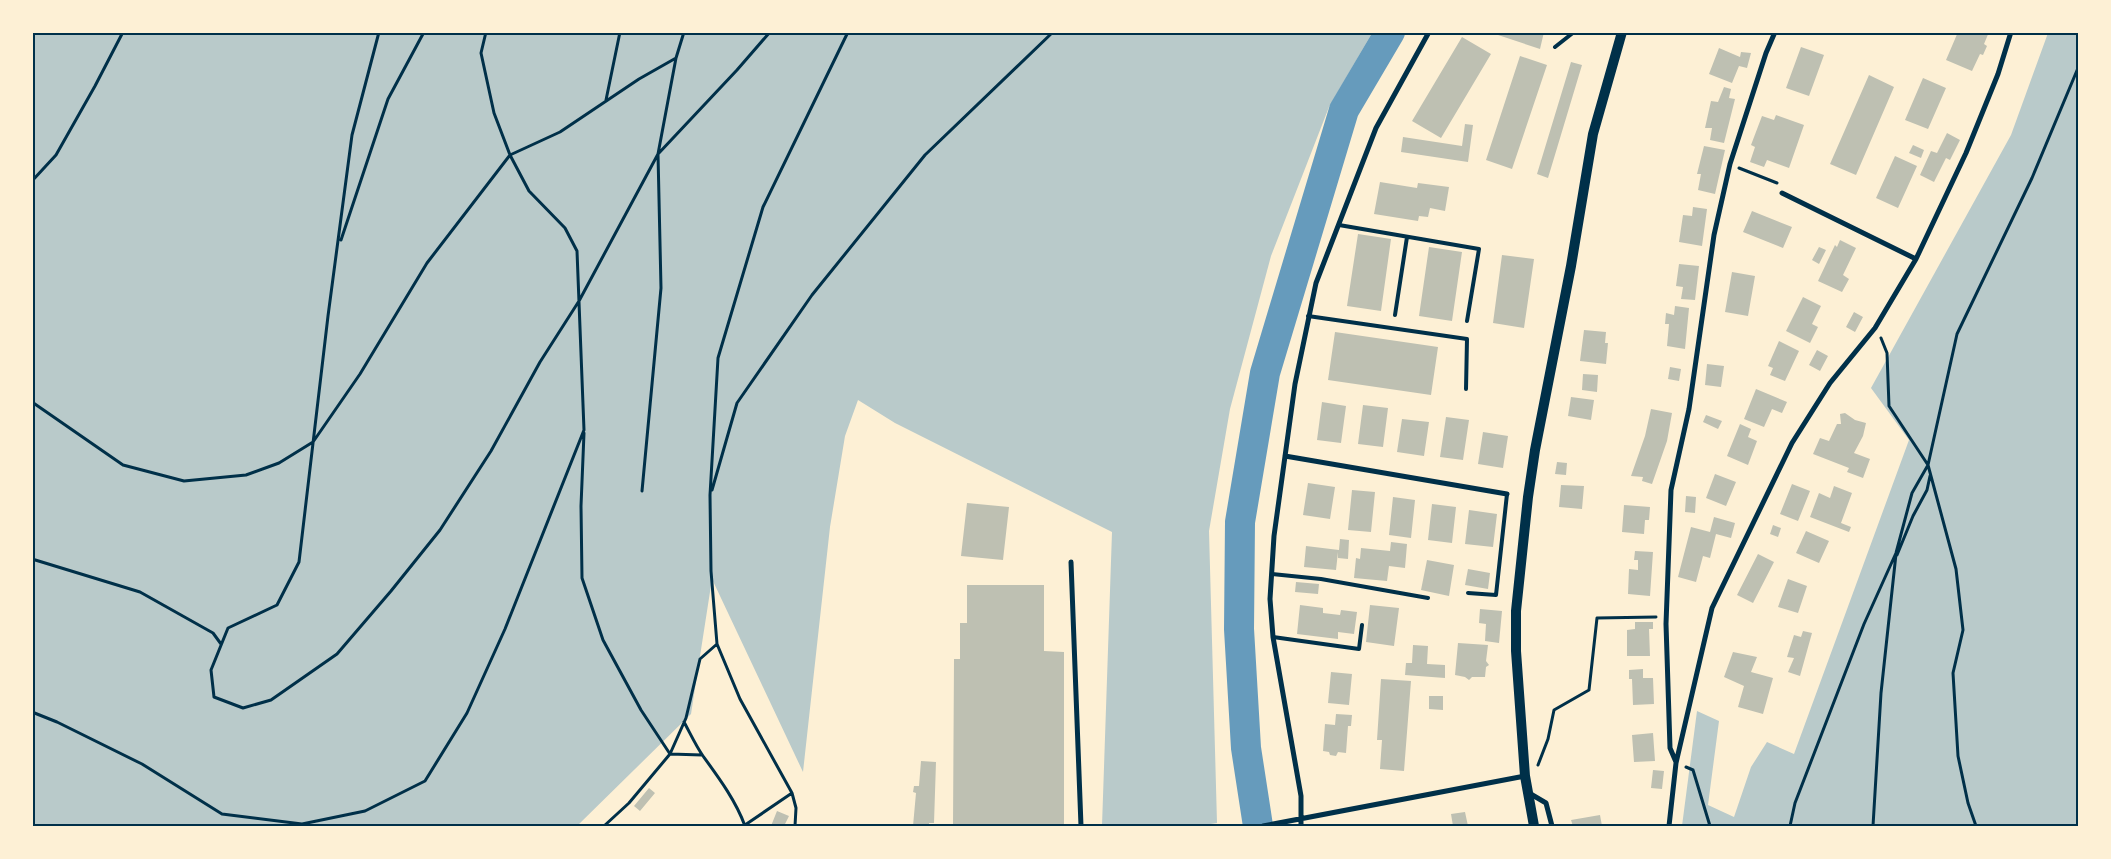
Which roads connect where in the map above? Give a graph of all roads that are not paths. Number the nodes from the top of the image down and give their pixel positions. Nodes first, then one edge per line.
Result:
1 (1429, 32) edge
2 (1574, 32) edge
3 (1622, 32) edge
4 (1776, 32) edge
5 (2012, 32) edge
6 (1555, 47) dead end
7 (1782, 193) road end
8 (1339, 225) junction
9 (1407, 236) junction
10 (1916, 259) junction
11 (1395, 315) dead end
12 (1308, 316) junction
13 (1467, 321) dead end
14 (1466, 390) dead end
15 (1286, 456) junction
16 (1507, 494) joint
17 (1071, 562) dead end
18 (1272, 574) junction
19 (1468, 593) dead end
20 (1428, 598) dead end
21 (1362, 625) dead end
22 (1273, 637) junction
23 (1676, 763) junction
24 (1525, 776) junction
25 (1528, 792) junction
26 (1301, 818) junction
27 (1081, 826) edge
28 (1263, 826) edge
29 (1301, 826) edge
30 (1534, 826) edge
31 (1552, 826) edge
32 (1669, 826) edge

1 - 8 street
2 - 6 lane
3 - 24 main road
4 - 23 street
5 - 10 street
7 - 10 street
8 - 9 lane
8 - 12 street
9 - 11 lane
9 - 13 lane
10 - 23 street
12 - 14 lane
12 - 15 street
15 - 16 street
15 - 18 street
16 - 19 lane
17 - 27 street
18 - 20 lane
18 - 22 street
21 - 22 lane
22 - 26 street
23 - 32 street
24 - 25 main road
24 - 26 street
25 - 30 main road
25 - 31 street
26 - 28 street
26 - 29 street

